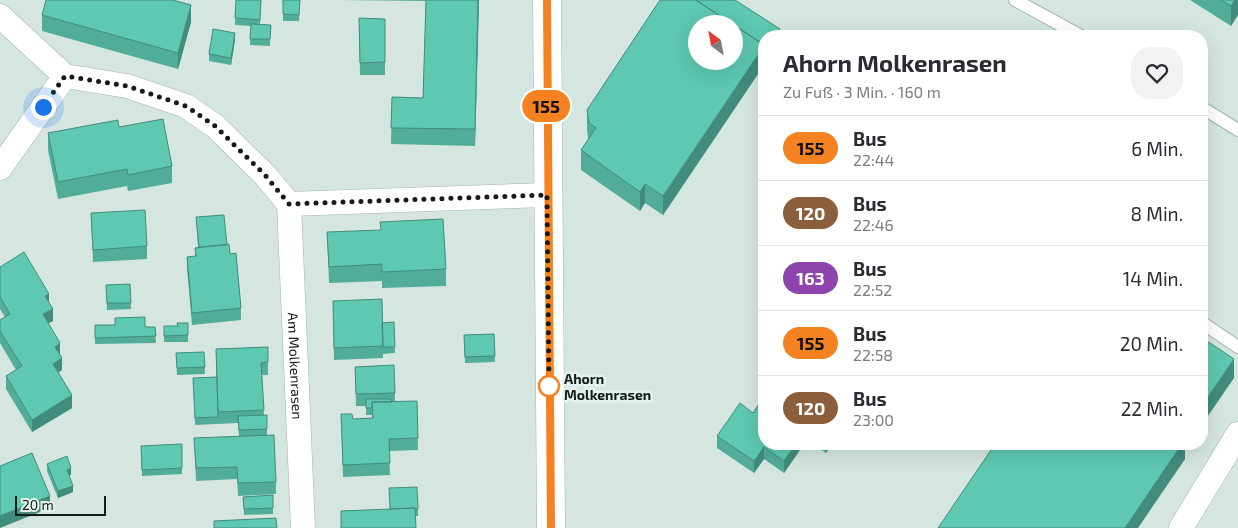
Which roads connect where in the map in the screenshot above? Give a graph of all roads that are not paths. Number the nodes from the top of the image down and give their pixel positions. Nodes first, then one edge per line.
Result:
1 (547, 0) edge
2 (1015, 0) edge
3 (0, 16) edge
4 (1069, 30) edge
5 (65, 76) junction
6 (1208, 111) edge
7 (1238, 130) edge
8 (0, 168) edge
9 (547, 195) junction
10 (289, 204) junction
11 (1208, 327) edge
12 (1238, 347) edge
13 (1238, 434) edge
14 (303, 528) edge
15 (551, 528) edge
16 (1180, 528) edge

1 - 9 street
2 - 4 lane
3 - 5 street
5 - 8 street
5 - 10 street
6 - 7 lane
9 - 10 street
9 - 15 street
10 - 14 street, Am Molkenrasen
11 - 12 lane
13 - 16 street

